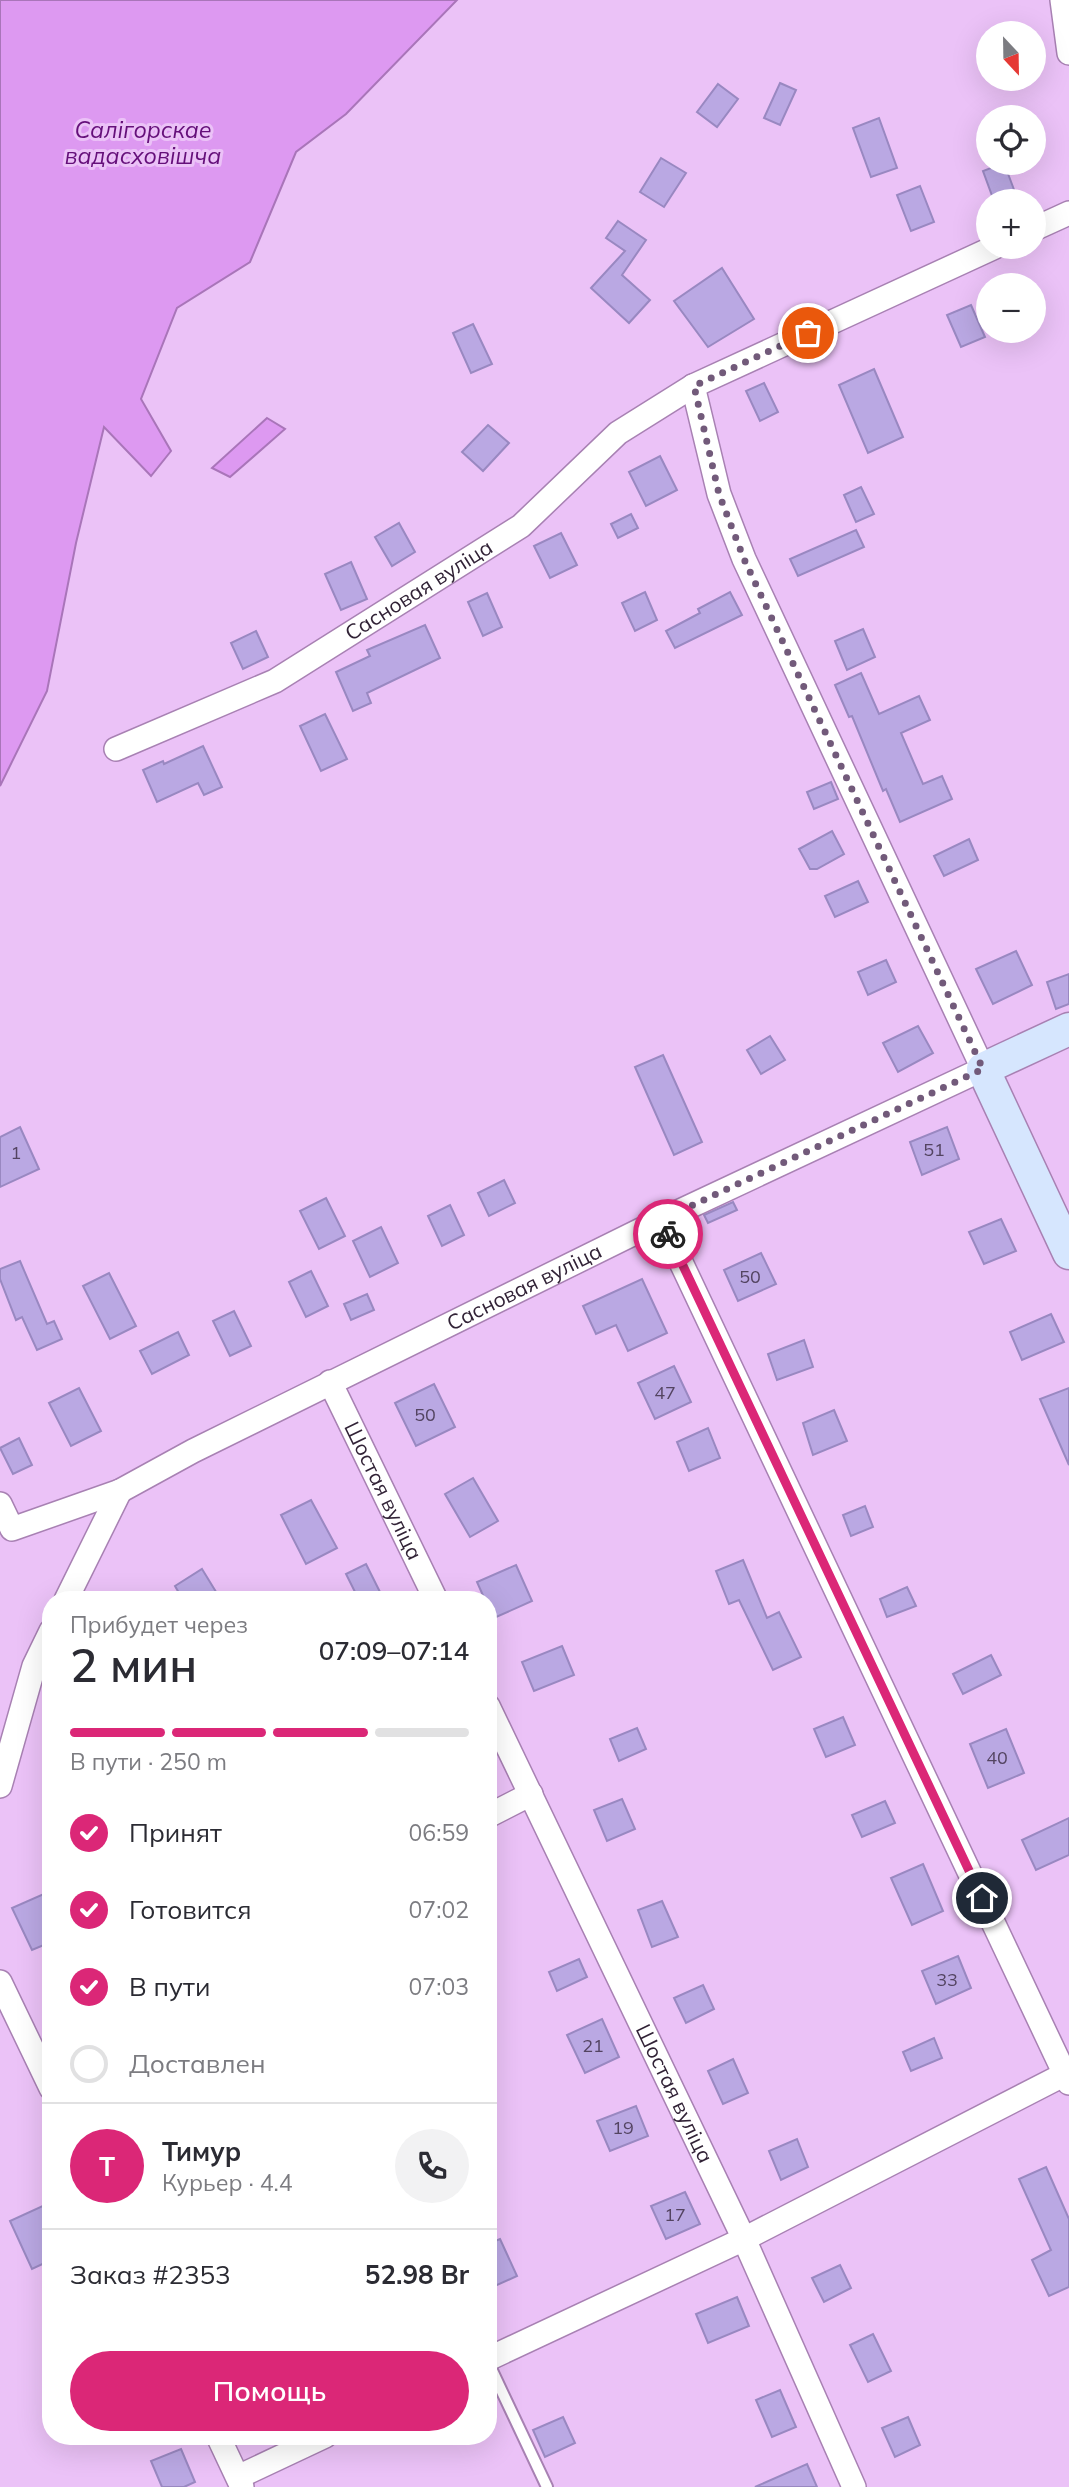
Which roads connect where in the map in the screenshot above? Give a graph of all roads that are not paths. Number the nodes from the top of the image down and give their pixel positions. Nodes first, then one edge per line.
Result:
1 (1062, 0) edge
2 (1069, 53) edge
3 (1069, 213) edge
4 (1046, 224) edge
5 (976, 256) edge
6 (694, 386) junction
7 (116, 749) dead end
8 (1069, 1029) edge
9 (983, 1069) junction
10 (661, 1220) junction
11 (1069, 1252) edge
12 (330, 1382) junction
13 (120, 1491) junction
14 (0, 1504) edge
15 (70, 1591) edge
16 (432, 1591) edge
17 (42, 1649) edge
18 (497, 1724) edge
19 (0, 1786) edge
20 (531, 1794) junction
21 (497, 1811) edge
22 (0, 1982) edge
23 (42, 2069) edge
24 (1068, 2076) edge
25 (744, 2239) junction
26 (497, 2357) edge
27 (497, 2380) edge
28 (222, 2445) edge
29 (309, 2445) edge
30 (240, 2482) edge
31 (547, 2487) edge
32 (854, 2487) edge

1 - 2 street
3 - 4 street
5 - 6 street, Сасновая вуліца
6 - 7 street, Сасновая вуліца
6 - 9 street
8 - 9 street
9 - 10 street, Сасновая вуліца
9 - 11 street
10 - 12 street, Сасновая вуліца
10 - 24 street
12 - 13 street, Сасновая вуліца
12 - 16 street, Шостая вуліца
13 - 14 street, Сасновая вуліца
13 - 15 street
17 - 19 street
18 - 20 street, Шостая вуліца
20 - 21 street
20 - 25 street, Шостая вуліца
22 - 23 street
24 - 25 street
25 - 26 street
25 - 32 street, Шостая вуліца
27 - 31 lane
28 - 30 street
29 - 30 street

